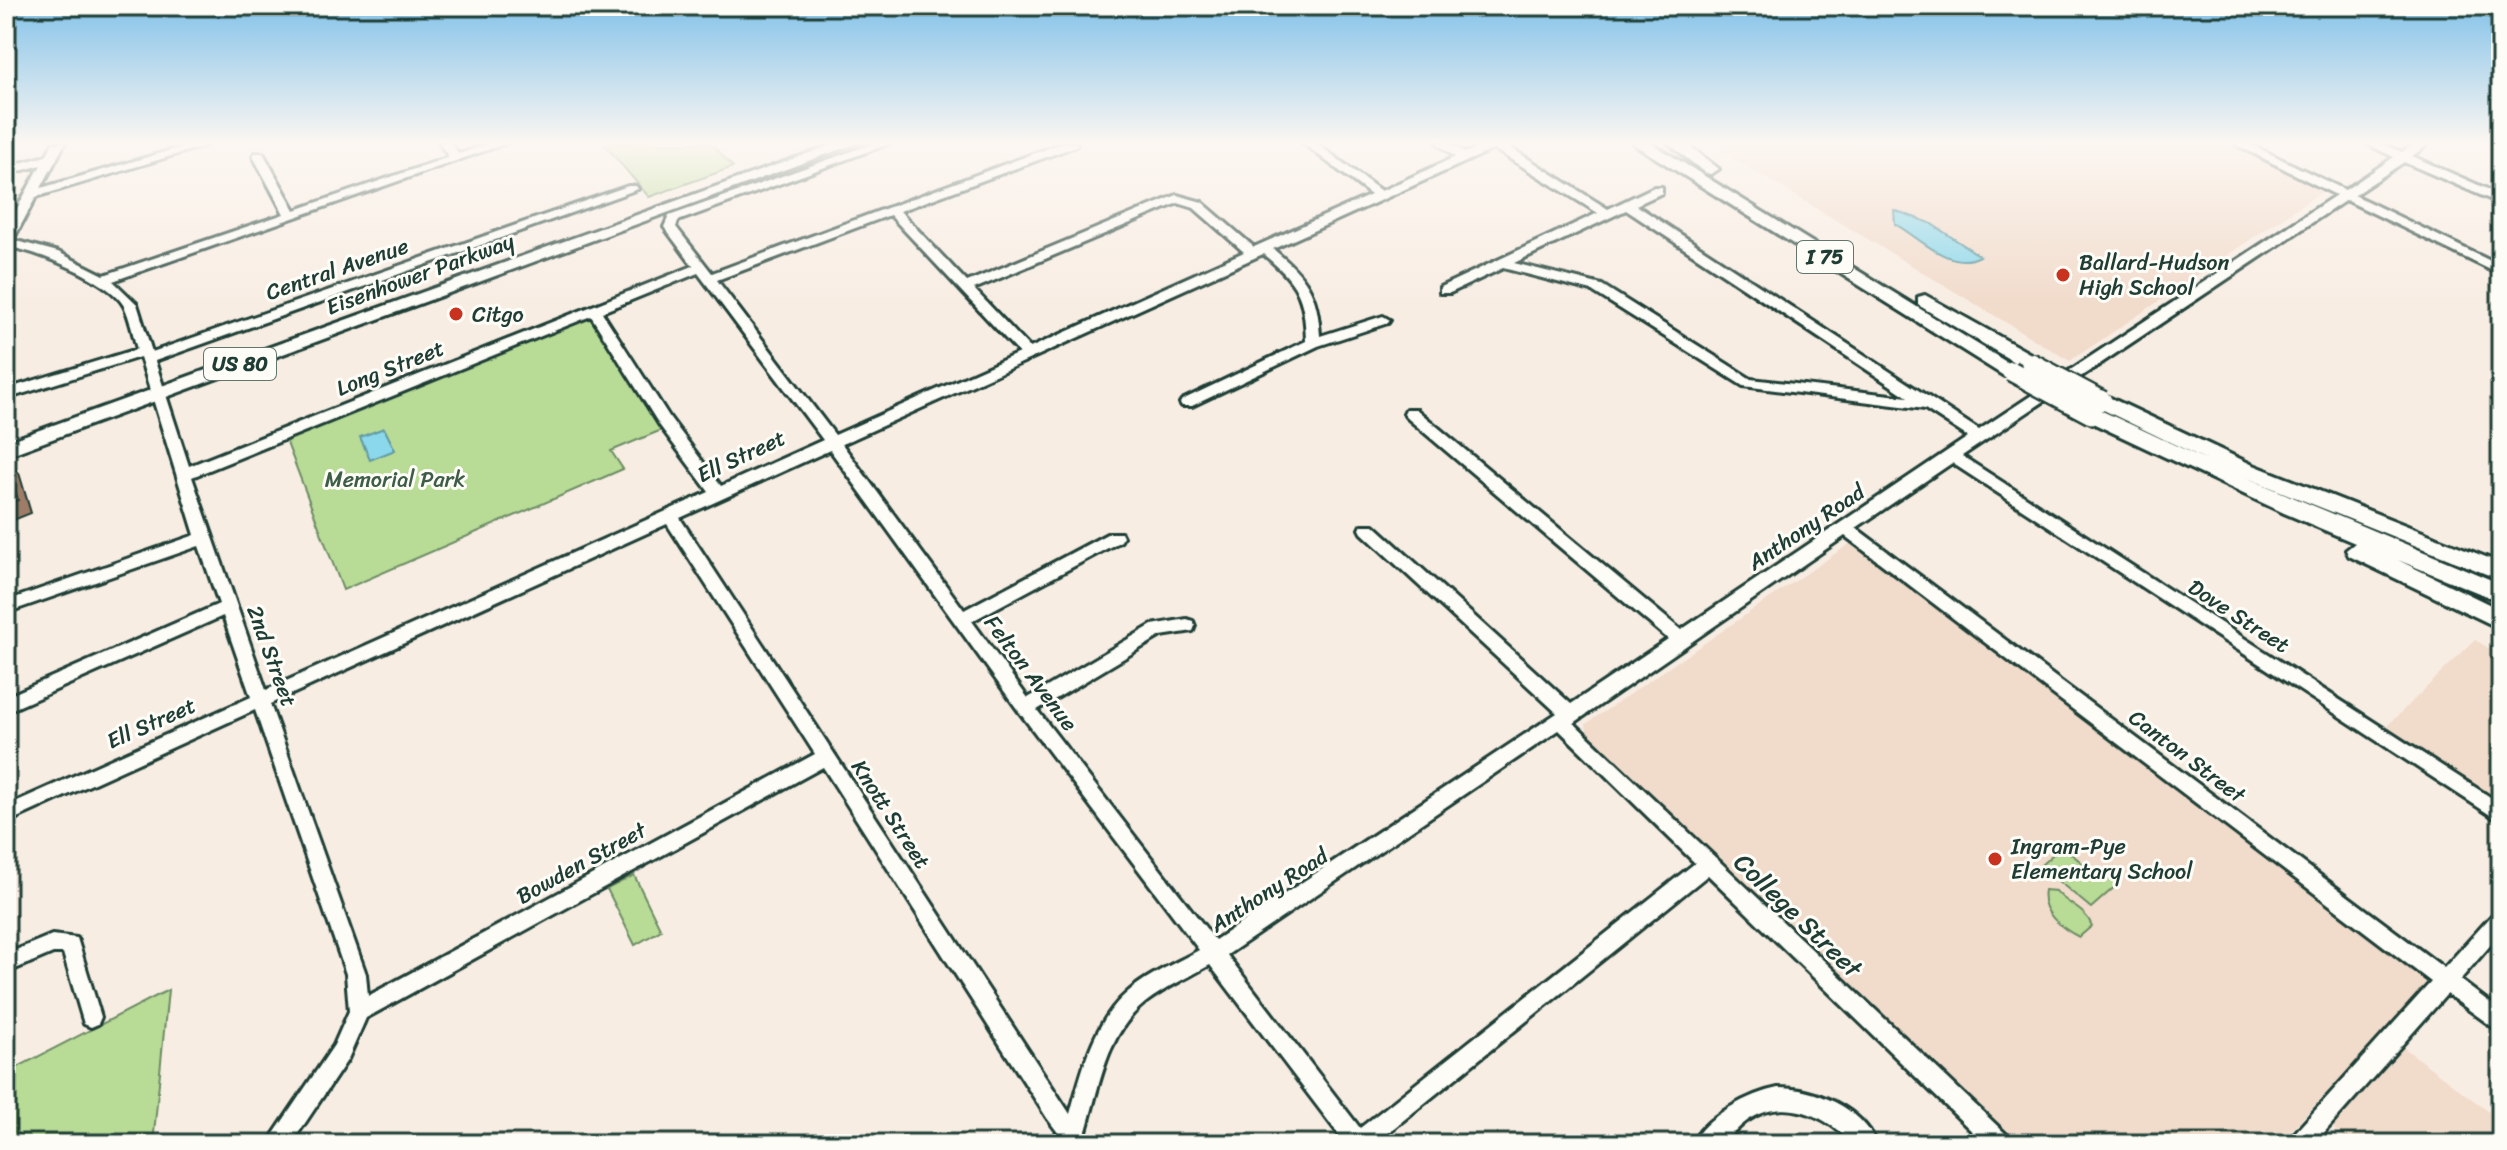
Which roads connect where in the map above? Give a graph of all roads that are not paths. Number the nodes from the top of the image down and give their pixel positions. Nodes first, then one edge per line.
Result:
1 (31, 197) edge
2 (281, 197) edge
3 (344, 197) edge
4 (610, 197) edge
5 (675, 197) edge
6 (698, 197) edge
7 (735, 197) edge
8 (922, 197) edge
9 (1375, 197) edge
10 (1580, 197) edge
11 (1644, 197) edge
12 (1727, 197) edge
13 (1757, 197) edge
14 (2341, 197) edge
15 (2350, 197) edge
16 (1627, 205) junction
17 (891, 209) junction
18 (1606, 213) junction
19 (291, 215) junction
20 (6, 242) edge
21 (1258, 249) junction
22 (1503, 264) junction
23 (2501, 271) edge
24 (706, 272) junction
25 (104, 280) junction
26 (966, 287) junction
27 (1445, 290) dead end
28 (594, 310) junction
29 (1383, 320) dead end
30 (1313, 343) junction
31 (1027, 353) junction
32 (146, 355) junction
33 (157, 387) junction
34 (6, 394) edge
35 (1187, 403) dead end
36 (1924, 404) junction
37 (2097, 407) junction
38 (1411, 413) dead end
39 (6, 435) edge
40 (1979, 437) junction
41 (830, 442) junction
42 (6, 449) edge
43 (1952, 456) junction
44 (184, 474) junction
45 (2219, 476) junction
46 (2288, 487) junction
47 (718, 493) junction
48 (670, 515) junction
49 (1845, 528) junction
50 (1368, 529) dead end
51 (1115, 537) dead end
52 (204, 538) junction
53 (2501, 561) edge
54 (2501, 572) edge
55 (2501, 593) edge
56 (229, 606) junction
57 (6, 607) edge
58 (961, 619) junction
59 (2501, 620) edge
60 (1187, 626) dead end
61 (1680, 639) junction
62 (262, 700) junction
63 (6, 705) edge
64 (1026, 708) junction
65 (1567, 719) junction
66 (826, 757) junction
67 (2501, 814) edge
68 (6, 815) edge
69 (1708, 864) junction
70 (2501, 919) edge
71 (1215, 952) junction
72 (6, 964) edge
73 (2446, 982) junction
74 (359, 1011) junction
75 (91, 1017) dead end
76 (2501, 1023) edge
77 (1073, 1140) edge
78 (278, 1144) edge
79 (1359, 1144) edge
80 (1703, 1144) edge
81 (1866, 1144) edge
82 (2000, 1144) edge
83 (2300, 1144) edge

1 - 20 street
2 - 19 street
3 - 19 street
4 - 32 street, Central Avenue
5 - 33 main road, Eisenhower Parkway / US 80
6 - 33 main road, Eisenhower Parkway / US 80
7 - 24 street, Felton Avenue
8 - 17 street, Long Street
9 - 21 street, Ell Street
10 - 18 street
11 - 16 street
12 - 37 highway, I 75, bridge
13 - 37 highway, I 75, bridge
14 - 40 street, Anthony Road
15 - 23 street
16 - 18 street
16 - 36 street
17 - 24 street, Long Street
17 - 26 street
18 - 22 street
19 - 25 street
20 - 25 street, 2nd Street
21 - 26 street
21 - 30 street
21 - 31 street, Ell Street
22 - 27 street
22 - 36 street
24 - 28 street, Long Street
24 - 41 street, Felton Avenue
25 - 32 street, 2nd Street
26 - 31 street
28 - 44 street, Long Street
28 - 47 street
29 - 30 street
30 - 35 street
31 - 41 street, Ell Street
32 - 33 street, 2nd Street
32 - 34 street, Central Avenue
33 - 39 main road, Eisenhower Parkway / US 80
33 - 42 main road, Eisenhower Parkway / US 80
33 - 44 street, 2nd Street
36 - 40 street
37 - 45 highway, I 75
37 - 46 highway, I 75
38 - 61 street
40 - 43 street, Anthony Road
41 - 47 street, Ell Street
41 - 58 street, Felton Avenue
43 - 49 street, Anthony Road
43 - 67 street, Dove Street
44 - 52 street, 2nd Street
45 - 55 highway, I 75
45 - 59 highway
46 - 53 highway
46 - 54 highway, I 75
47 - 48 street, Ell Street
48 - 62 street, Ell Street
48 - 66 street, Knott Street
49 - 61 street, Anthony Road
49 - 73 street, Canton Street
50 - 65 street, College Street
51 - 58 street
52 - 56 street, 2nd Street
52 - 57 street
56 - 62 street, 2nd Street
56 - 63 street
58 - 64 street, Felton Avenue
60 - 64 street
61 - 65 street, Anthony Road
62 - 68 street, Ell Street
62 - 74 street, 2nd Street
64 - 71 street, Felton Avenue
65 - 69 street, College Street
65 - 71 street, Anthony Road
66 - 74 street, Bowden Street
66 - 77 street, Knott Street
69 - 79 street
69 - 82 street, College Street
70 - 73 street
71 - 77 street, Anthony Road
71 - 79 street, Felton Avenue
72 - 75 street
73 - 76 street, Canton Street
73 - 83 street
74 - 78 street
80 - 81 street

